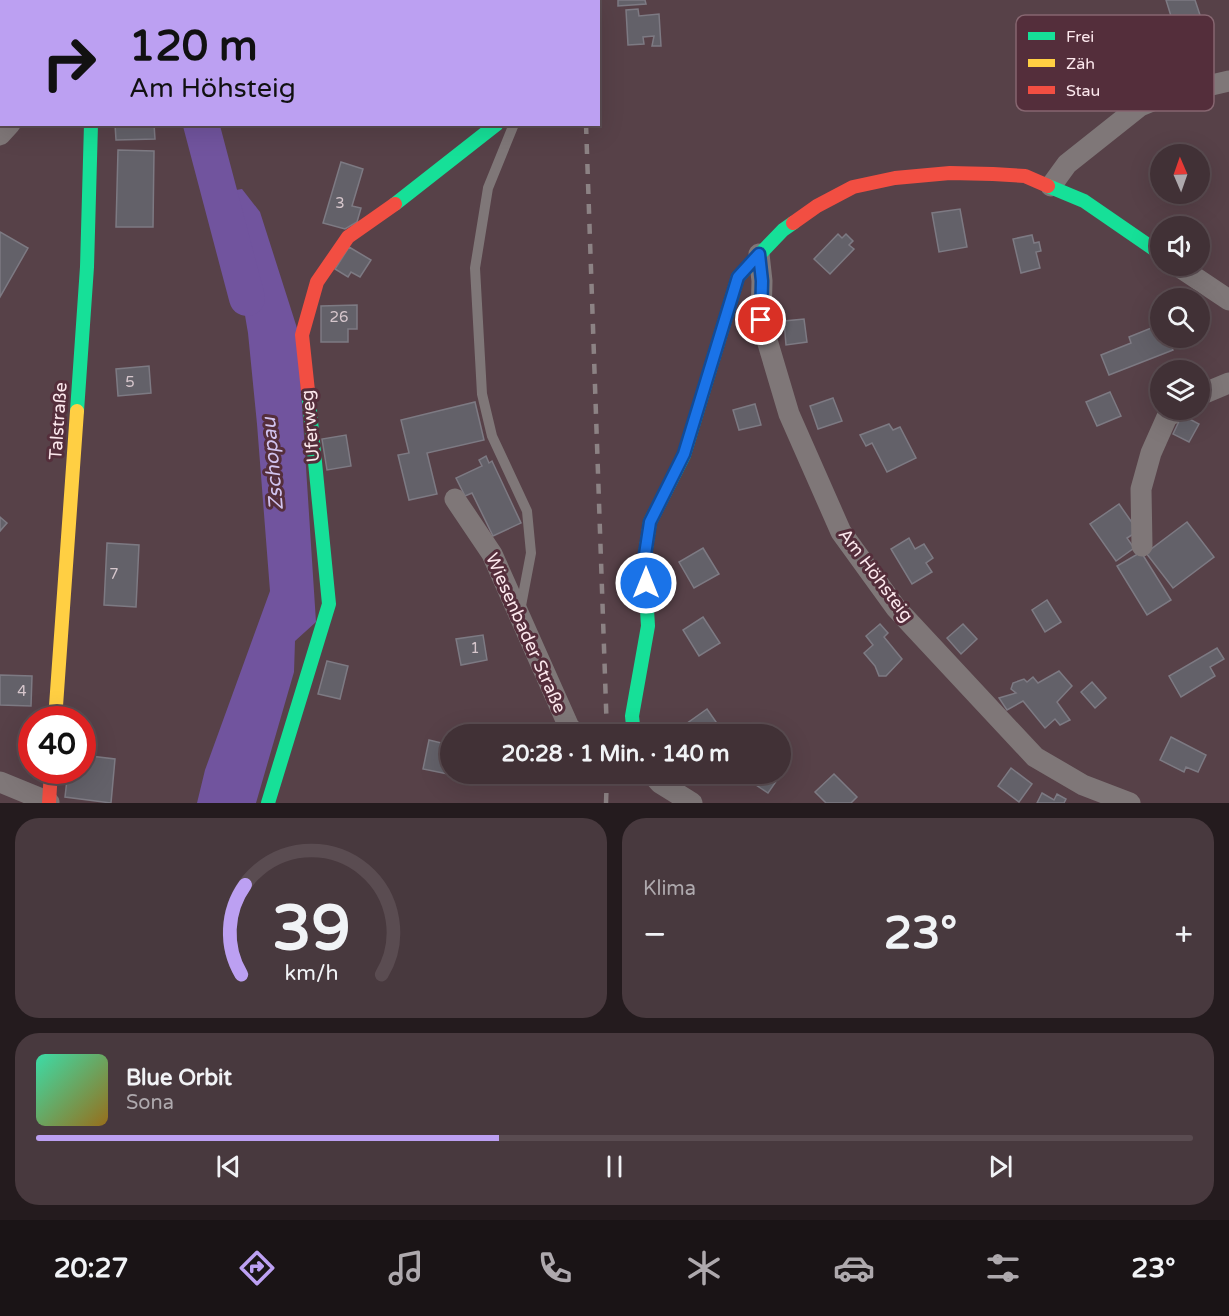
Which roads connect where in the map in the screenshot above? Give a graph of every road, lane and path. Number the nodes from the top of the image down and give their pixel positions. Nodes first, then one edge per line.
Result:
1 (1229, 81) edge
2 (1214, 84) edge
3 (1134, 111) edge
4 (91, 126) edge
5 (494, 126) edge
6 (513, 126) edge
7 (1051, 186) junction
8 (1150, 247) edge
9 (759, 254) junction
10 (1193, 276) edge
11 (1229, 300) edge
12 (1229, 382) edge
13 (1210, 391) edge
14 (1166, 420) edge
15 (455, 499) dead end
16 (1142, 546) dead end
17 (519, 617) junction
18 (56, 706) edge
19 (568, 724) edge
20 (633, 724) edge
21 (0, 782) edge
22 (50, 784) edge
23 (662, 784) edge
24 (49, 803) edge
25 (268, 803) edge
26 (692, 803) edge
27 (1130, 803) edge

1 - 2 street
3 - 7 street
4 - 18 street, Talstraße
5 - 25 street, Uferweg
6 - 17 lane
7 - 8 street
7 - 9 street
9 - 20 street
9 - 27 street, Am Höhsteig
10 - 11 street
12 - 13 street
14 - 16 street
15 - 17 street, Wiesenbader Straße
17 - 19 street, Wiesenbader Straße
21 - 24 street
22 - 24 street
23 - 26 street

